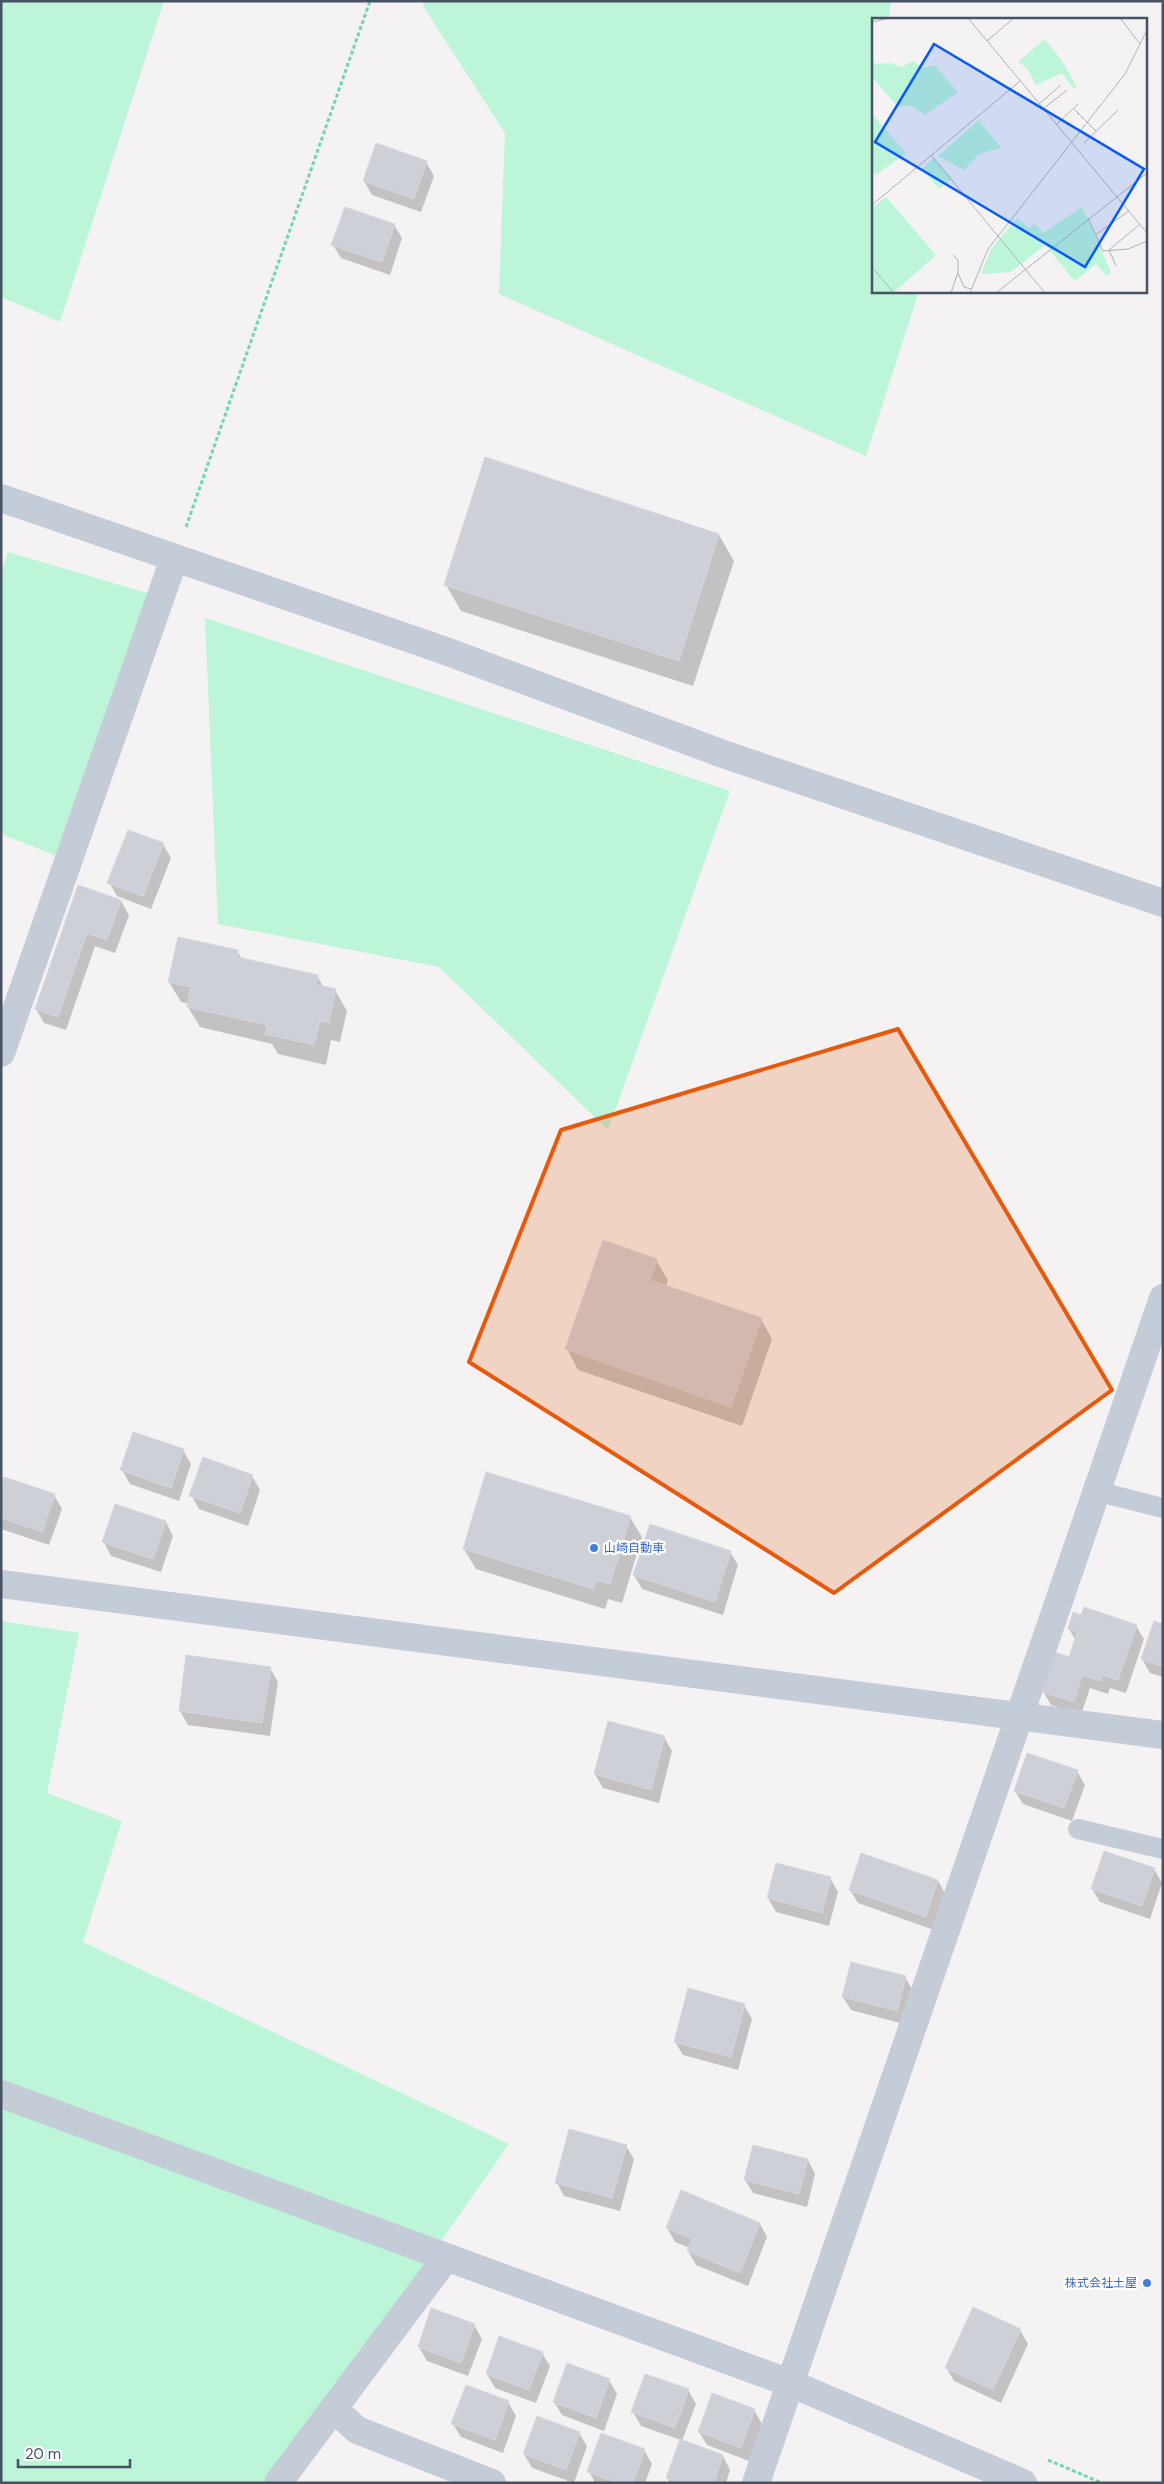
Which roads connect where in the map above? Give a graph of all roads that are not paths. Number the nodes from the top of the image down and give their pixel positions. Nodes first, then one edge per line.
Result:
1 (1, 498) edge
2 (174, 559) junction
3 (1163, 903) edge
4 (1, 1053) edge
5 (1163, 1298) edge
6 (1096, 1491) junction
7 (1163, 1508) edge
8 (1, 1584) edge
9 (1020, 1716) junction
10 (1163, 1735) edge
11 (1078, 1829) dead end
12 (1163, 1849) edge
13 (1, 2094) edge
14 (446, 2258) junction
15 (790, 2383) junction
16 (334, 2410) junction
17 (278, 2483) edge
18 (492, 2483) edge
19 (756, 2483) edge
20 (1024, 2483) edge

1 - 2 street
2 - 3 street
2 - 4 street
5 - 6 street
6 - 7 lane
6 - 9 street
8 - 9 street
9 - 10 street
9 - 15 street
11 - 12 lane
13 - 14 street
14 - 15 street
14 - 16 street
15 - 19 street
15 - 20 street
16 - 17 street
16 - 18 street

